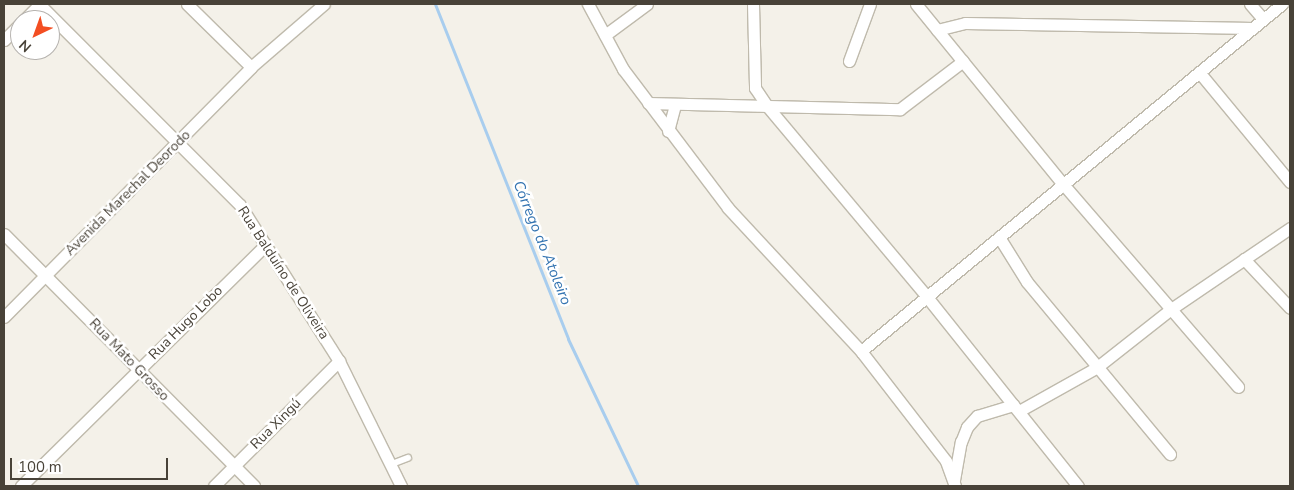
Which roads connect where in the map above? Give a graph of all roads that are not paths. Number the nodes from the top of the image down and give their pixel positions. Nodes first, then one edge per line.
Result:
1 (40, 4) edge
2 (187, 4) edge
3 (324, 4) edge
4 (588, 4) edge
5 (647, 4) edge
6 (752, 4) edge
7 (870, 4) edge
8 (916, 4) edge
9 (1250, 4) edge
10 (1282, 4) edge
11 (1263, 19) junction
12 (1253, 28) junction
13 (937, 30) junction
14 (605, 35) junction
15 (962, 60) junction
16 (849, 61) dead end
17 (250, 67) junction
18 (1199, 72) junction
19 (648, 103) junction
20 (675, 105) junction
21 (767, 106) junction
22 (668, 131) junction
23 (179, 142) junction
24 (1290, 182) edge
25 (1063, 184) junction
26 (1290, 228) edge
27 (4, 234) edge
28 (999, 237) junction
29 (266, 244) junction
30 (1244, 259) junction
31 (46, 275) junction
32 (927, 297) junction
33 (1290, 308) edge
34 (1171, 309) junction
35 (4, 317) edge
36 (861, 352) junction
37 (339, 361) junction
38 (1096, 368) junction
39 (139, 370) junction
40 (1238, 387) dead end
41 (1016, 408) junction
42 (1170, 454) dead end
43 (408, 458) dead end
44 (392, 464) junction
45 (234, 466) junction
46 (954, 483) edge
47 (21, 486) edge
48 (214, 486) edge
49 (254, 486) edge
50 (401, 486) edge
51 (1078, 486) edge

1 - 23 street, Rua Balduíno de Oliveira
2 - 17 street
3 - 17 street, Avenida Marechal Deorodo
4 - 14 street
5 - 14 street
6 - 21 street
7 - 16 street
8 - 13 street
9 - 11 street
10 - 11 street
11 - 12 street
12 - 13 street
12 - 18 street
13 - 15 street
14 - 19 street
15 - 21 street
15 - 25 street
17 - 23 street, Avenida Marechal Deorodo
18 - 24 street
18 - 25 street
19 - 20 street
19 - 22 street
20 - 21 street
20 - 22 street
21 - 32 street
22 - 36 street
23 - 29 street, Rua Balduíno de Oliveira
23 - 31 street, Avenida Marechal Deorodo
25 - 28 street
25 - 34 street
26 - 30 street
27 - 31 street, Rua Mato Grosso
28 - 32 street
28 - 38 street
29 - 37 street, Rua Balduíno de Oliveira
29 - 39 street, Rua Hugo Lobo
30 - 33 street
30 - 34 street
31 - 35 street, Avenida Marechal Deorodo
31 - 39 street, Rua Mato Grosso
32 - 36 street
32 - 41 street
34 - 38 street
34 - 40 street
36 - 46 street
37 - 44 street, Rua Balduíno de Oliveira
37 - 45 street, Rua Xingú
38 - 41 street
38 - 42 street
39 - 45 street, Rua Mato Grosso
39 - 47 street, Rua Hugo Lobo
41 - 46 street
41 - 51 street
43 - 44 lane
44 - 50 street, Rua Balduíno de Oliveira
45 - 48 street, Rua Xingú
45 - 49 street, Rua Mato Grosso

